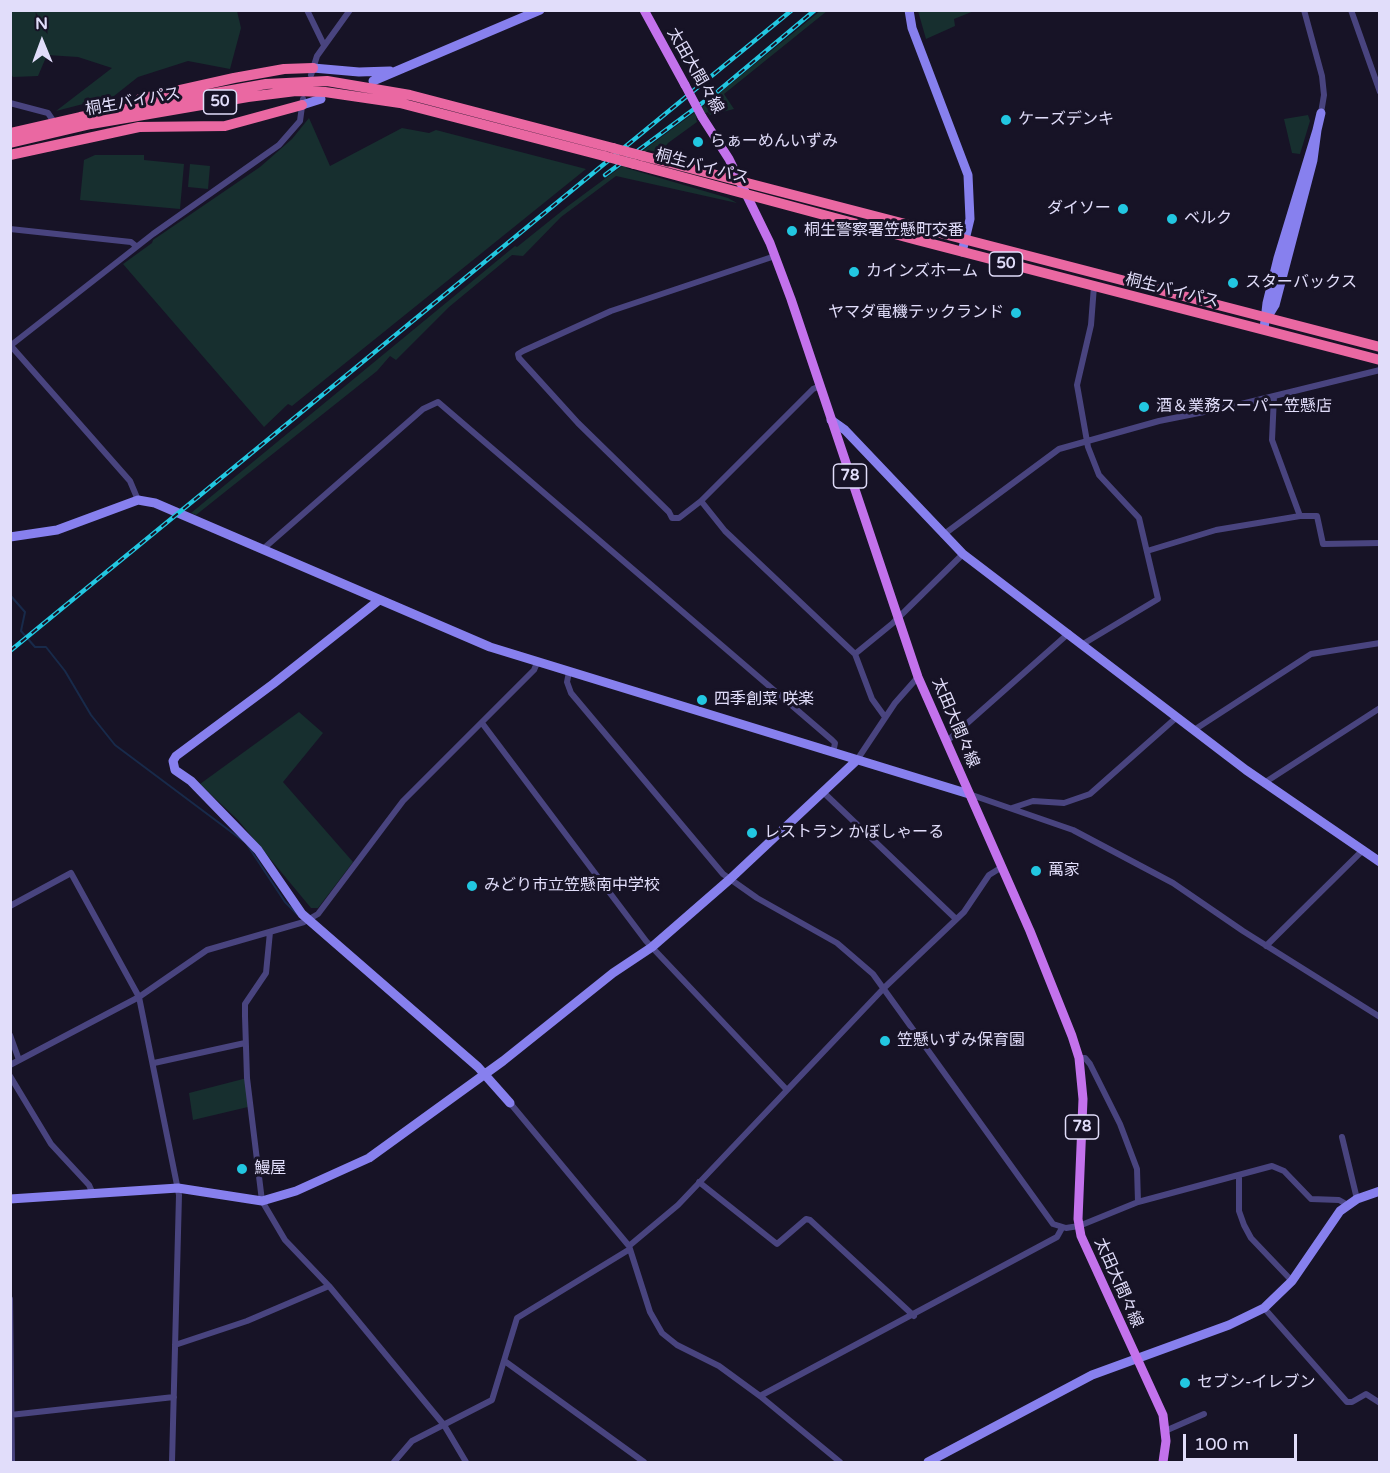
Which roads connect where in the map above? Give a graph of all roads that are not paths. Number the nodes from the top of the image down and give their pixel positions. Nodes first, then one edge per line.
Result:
1 (307, 10) edge
2 (350, 10) edge
3 (540, 10) edge
4 (644, 10) edge
5 (909, 10) edge
6 (1305, 10) edge
7 (1351, 10) edge
8 (525, 13) edge
9 (324, 45) junction
10 (398, 70) junction
11 (312, 71) junction
12 (373, 81) dead end
13 (1380, 92) edge
14 (321, 99) dead end
15 (303, 102) junction
16 (10, 103) edge
17 (1322, 113) joint
18 (80, 117) junction
19 (54, 122) junction
20 (10, 133) edge
21 (10, 143) edge
22 (608, 152) junction
23 (10, 155) edge
24 (740, 181) junction
25 (746, 194) junction
26 (10, 229) edge
27 (965, 240) junction
28 (136, 246) junction
29 (962, 252) junction
30 (775, 256) junction
31 (1094, 286) junction
32 (1265, 324) junction
33 (11, 346) edge
34 (1380, 347) edge
35 (1380, 360) edge
36 (1380, 370) edge
37 (819, 386) junction
38 (1274, 396) junction
39 (831, 420) junction
40 (1087, 441) junction
41 (138, 500) junction
42 (701, 501) junction
43 (1300, 516) junction
44 (943, 535) junction
45 (10, 537) edge
46 (1380, 543) edge
47 (263, 549) junction
48 (1147, 551) junction
49 (963, 554) junction
50 (378, 600) junction
51 (897, 617) junction
52 (1069, 633) junction
53 (1380, 643) edge
54 (1083, 644) junction
55 (855, 654) junction
56 (537, 663) junction
57 (569, 672) junction
58 (918, 677) junction
59 (1380, 708) edge
60 (885, 717) junction
61 (1177, 717) junction
62 (482, 723) junction
63 (1194, 730) junction
64 (946, 742) junction
65 (833, 753) junction
66 (857, 760) junction
67 (1264, 783) junction
68 (823, 792) junction
69 (969, 794) junction
70 (1012, 808) junction
71 (1363, 850) junction
72 (1380, 861) edge
73 (1002, 867) junction
74 (729, 880) junction
75 (10, 906) edge
76 (956, 919) junction
77 (310, 920) junction
78 (270, 932) junction
79 (1266, 946) junction
80 (652, 947) junction
81 (884, 988) junction
82 (139, 998) junction
83 (1380, 1017) edge
84 (10, 1035) edge
85 (245, 1043) junction
86 (1079, 1059) junction
87 (20, 1060) junction
88 (154, 1063) junction
89 (10, 1065) edge
90 (485, 1074) junction
91 (10, 1076) edge
92 (787, 1090) junction
93 (510, 1103) joint
94 (1342, 1137) dead end
95 (1239, 1175) junction
96 (699, 1182) junction
97 (178, 1188) junction
98 (1380, 1191) edge
99 (93, 1194) junction
100 (10, 1199) edge
101 (1357, 1199) junction
102 (262, 1201) junction
103 (1138, 1202) junction
104 (1348, 1205) junction
105 (1079, 1226) junction
106 (1062, 1228) junction
107 (630, 1247) junction
108 (1292, 1281) junction
109 (329, 1286) junction
110 (10, 1299) edge
111 (1264, 1308) junction
112 (914, 1316) junction
113 (175, 1346) junction
114 (1136, 1357) junction
115 (506, 1362) junction
116 (760, 1396) junction
117 (174, 1397) junction
118 (1380, 1403) edge
119 (1204, 1414) dead end
120 (11, 1415) edge
121 (444, 1425) junction
122 (1165, 1431) junction
123 (12, 1462) edge
124 (172, 1462) edge
125 (394, 1462) edge
126 (466, 1462) edge
127 (644, 1462) edge
128 (840, 1462) edge
129 (928, 1462) edge
130 (1163, 1462) edge

1 - 9 street
2 - 9 street
3 - 8 street
4 - 24 main road, 太田大間々線 / 78, bridge
5 - 27 street
6 - 17 street
7 - 13 street
8 - 10 street
9 - 11 street
10 - 11 street
10 - 12 street
11 - 18 highway
14 - 15 street
15 - 23 highway, 50
15 - 28 street
16 - 19 street
17 - 32 street
18 - 19 highway, 桐生バイパス / 50
18 - 22 highway, 桐生バイパス / 50
19 - 20 highway, 桐生バイパス / 50
21 - 22 highway, 桐生バイパス / 50
22 - 24 highway, 桐生バイパス / 50, bridge
22 - 25 highway, 桐生バイパス / 50, bridge
24 - 25 main road, 太田大間々線 / 78
24 - 27 highway, 桐生バイパス / 50
25 - 29 highway, 桐生バイパス / 50
25 - 30 main road, 太田大間々線 / 78
26 - 28 street
27 - 29 street
27 - 32 highway, 桐生バイパス / 50
28 - 33 street
29 - 31 highway, 桐生バイパス / 50
30 - 37 main road, 太田大間々線 / 78
30 - 42 street
31 - 32 highway, 桐生バイパス / 50
31 - 40 street
32 - 34 highway, 桐生バイパス / 50
32 - 35 highway, 桐生バイパス / 50
33 - 41 street
36 - 38 street
37 - 39 main road, 太田大間々線 / 78
37 - 42 street
38 - 40 street
38 - 43 street
39 - 44 street
39 - 51 main road, 太田大間々線 / 78
40 - 44 street
40 - 48 street
41 - 45 street
41 - 47 street
42 - 55 street
43 - 46 street
43 - 48 street
44 - 49 street
47 - 50 street
47 - 65 street
48 - 54 street
49 - 51 street
49 - 52 street
50 - 56 street
50 - 77 street
51 - 55 street
51 - 58 main road, 太田大間々線 / 78
52 - 54 street
52 - 64 street
53 - 63 street
54 - 61 street
55 - 60 street
56 - 57 street
56 - 62 street
57 - 65 street
57 - 74 street
58 - 60 street
58 - 64 main road, 太田大間々線 / 78
59 - 67 street
60 - 66 street
61 - 63 street
61 - 70 street
62 - 77 street
62 - 80 street
63 - 67 street
64 - 69 main road, 太田大間々線 / 78
65 - 66 street
66 - 68 street
66 - 69 street
67 - 71 street
68 - 74 street
68 - 76 street
69 - 70 street
69 - 73 main road, 太田大間々線 / 78
70 - 79 street
71 - 72 street
71 - 79 street
73 - 76 street
73 - 86 main road, 太田大間々線 / 78
74 - 80 street
74 - 81 street
75 - 82 street
76 - 81 street
77 - 78 street
77 - 90 street
78 - 82 street
78 - 85 street
79 - 83 street
80 - 90 street
80 - 92 street
81 - 92 street
81 - 106 street
82 - 87 street
82 - 88 street
84 - 87 street
85 - 88 street
85 - 102 street
86 - 103 street
86 - 105 main road, 太田大間々線 / 78
87 - 89 street
88 - 97 street
90 - 93 street
90 - 102 street
91 - 99 street
92 - 96 street
93 - 107 street
94 - 101 street
95 - 103 street
95 - 104 street
95 - 108 street
96 - 107 street
96 - 112 street
97 - 99 street
97 - 102 street
97 - 113 street
98 - 101 street
99 - 100 street
101 - 104 street
102 - 109 street
103 - 105 street
104 - 108 street
105 - 106 street
105 - 114 main road, 太田大間々線 / 78
106 - 112 street
107 - 115 street
107 - 116 street
108 - 111 street
109 - 113 street
109 - 121 street
110 - 120 street
111 - 114 street
111 - 118 street
112 - 116 street
113 - 117 street
114 - 122 main road, 太田大間々線 / 78
114 - 129 street
115 - 121 street
115 - 127 street
116 - 128 street
117 - 120 street
117 - 124 street
119 - 122 street
120 - 123 street
121 - 125 street
121 - 126 street
122 - 130 main road, 太田大間々線 / 78

